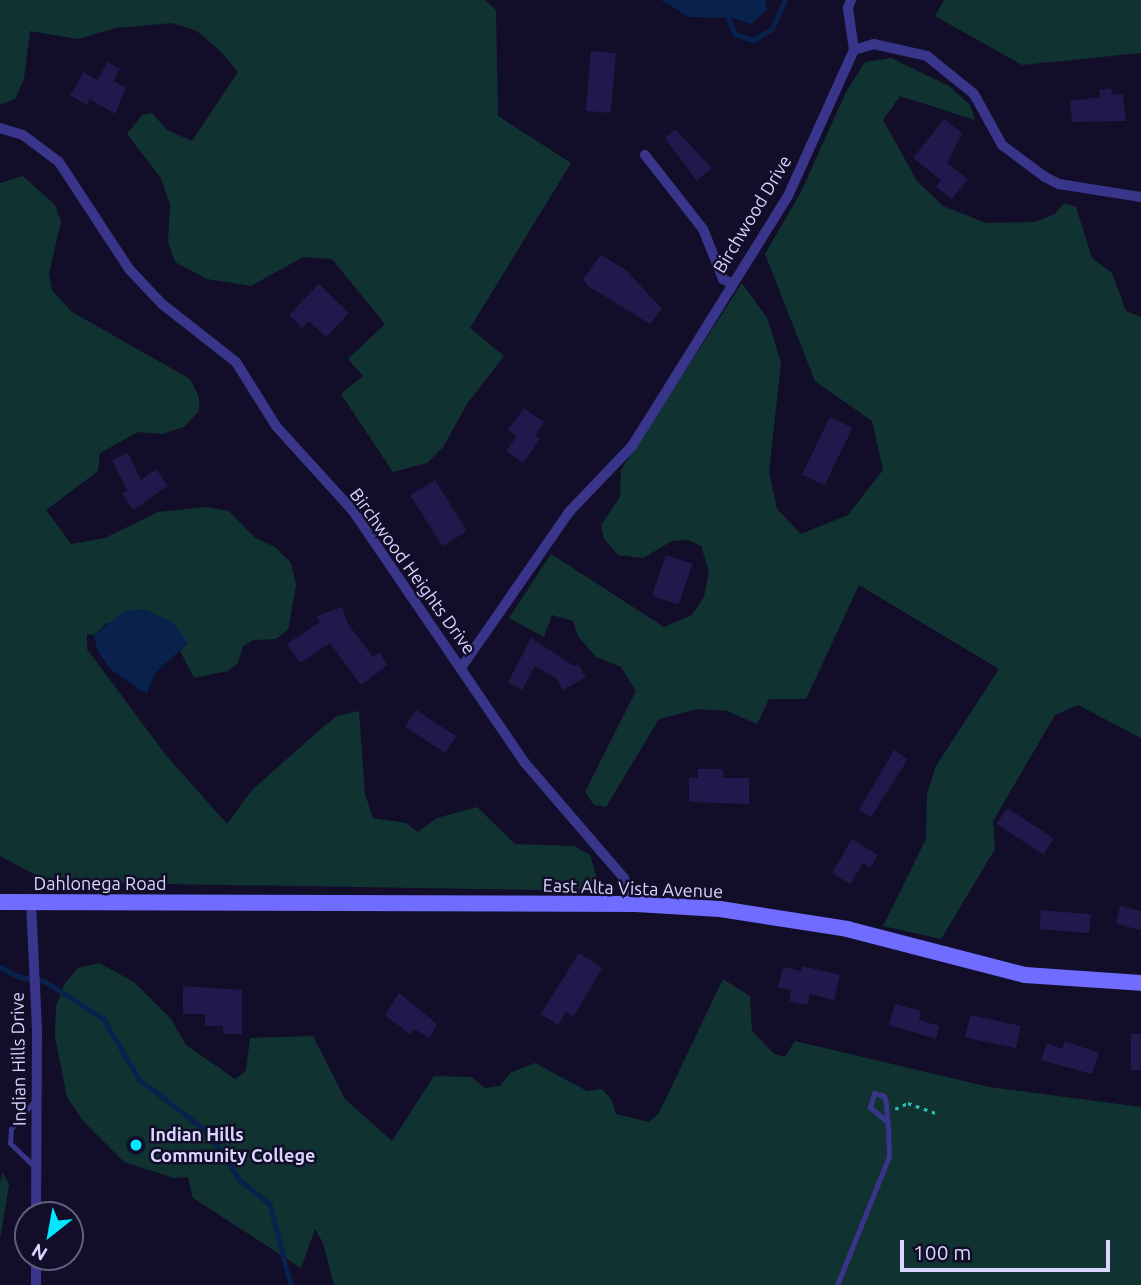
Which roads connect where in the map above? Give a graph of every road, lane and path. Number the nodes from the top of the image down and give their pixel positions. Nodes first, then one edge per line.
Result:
1 (851, 0) edge
2 (854, 50) junction
3 (0, 128) edge
4 (645, 155) dead end
5 (1141, 197) edge
6 (731, 282) junction
7 (461, 668) junction
8 (0, 902) edge
9 (31, 902) junction
10 (200, 903) joint
11 (636, 904) junction
12 (1141, 983) edge
13 (37, 1097) junction
14 (885, 1113) junction
15 (937, 1114) dead end
16 (887, 1122) junction
17 (36, 1168) junction
18 (36, 1201) edge
19 (838, 1285) edge

1 - 2 street
2 - 5 street
2 - 6 street, Birchwood Drive
3 - 7 street, Birchwood Heights Drive
4 - 6 street
6 - 7 street, Birchwood Drive
7 - 11 street, Birchwood Heights Drive
8 - 9 main road, Dahlonega Road
9 - 10 main road, Dahlonega Road
9 - 13 street, Indian Hills Drive
10 - 11 main road, East Alta Vista Avenue
11 - 12 main road, East Alta Vista Avenue
13 - 17 street, Indian Hills Drive
13 - 17 lane
14 - 15 path
14 - 16 lane
14 - 16 lane
16 - 19 lane
17 - 18 street, Indian Hills Drive

